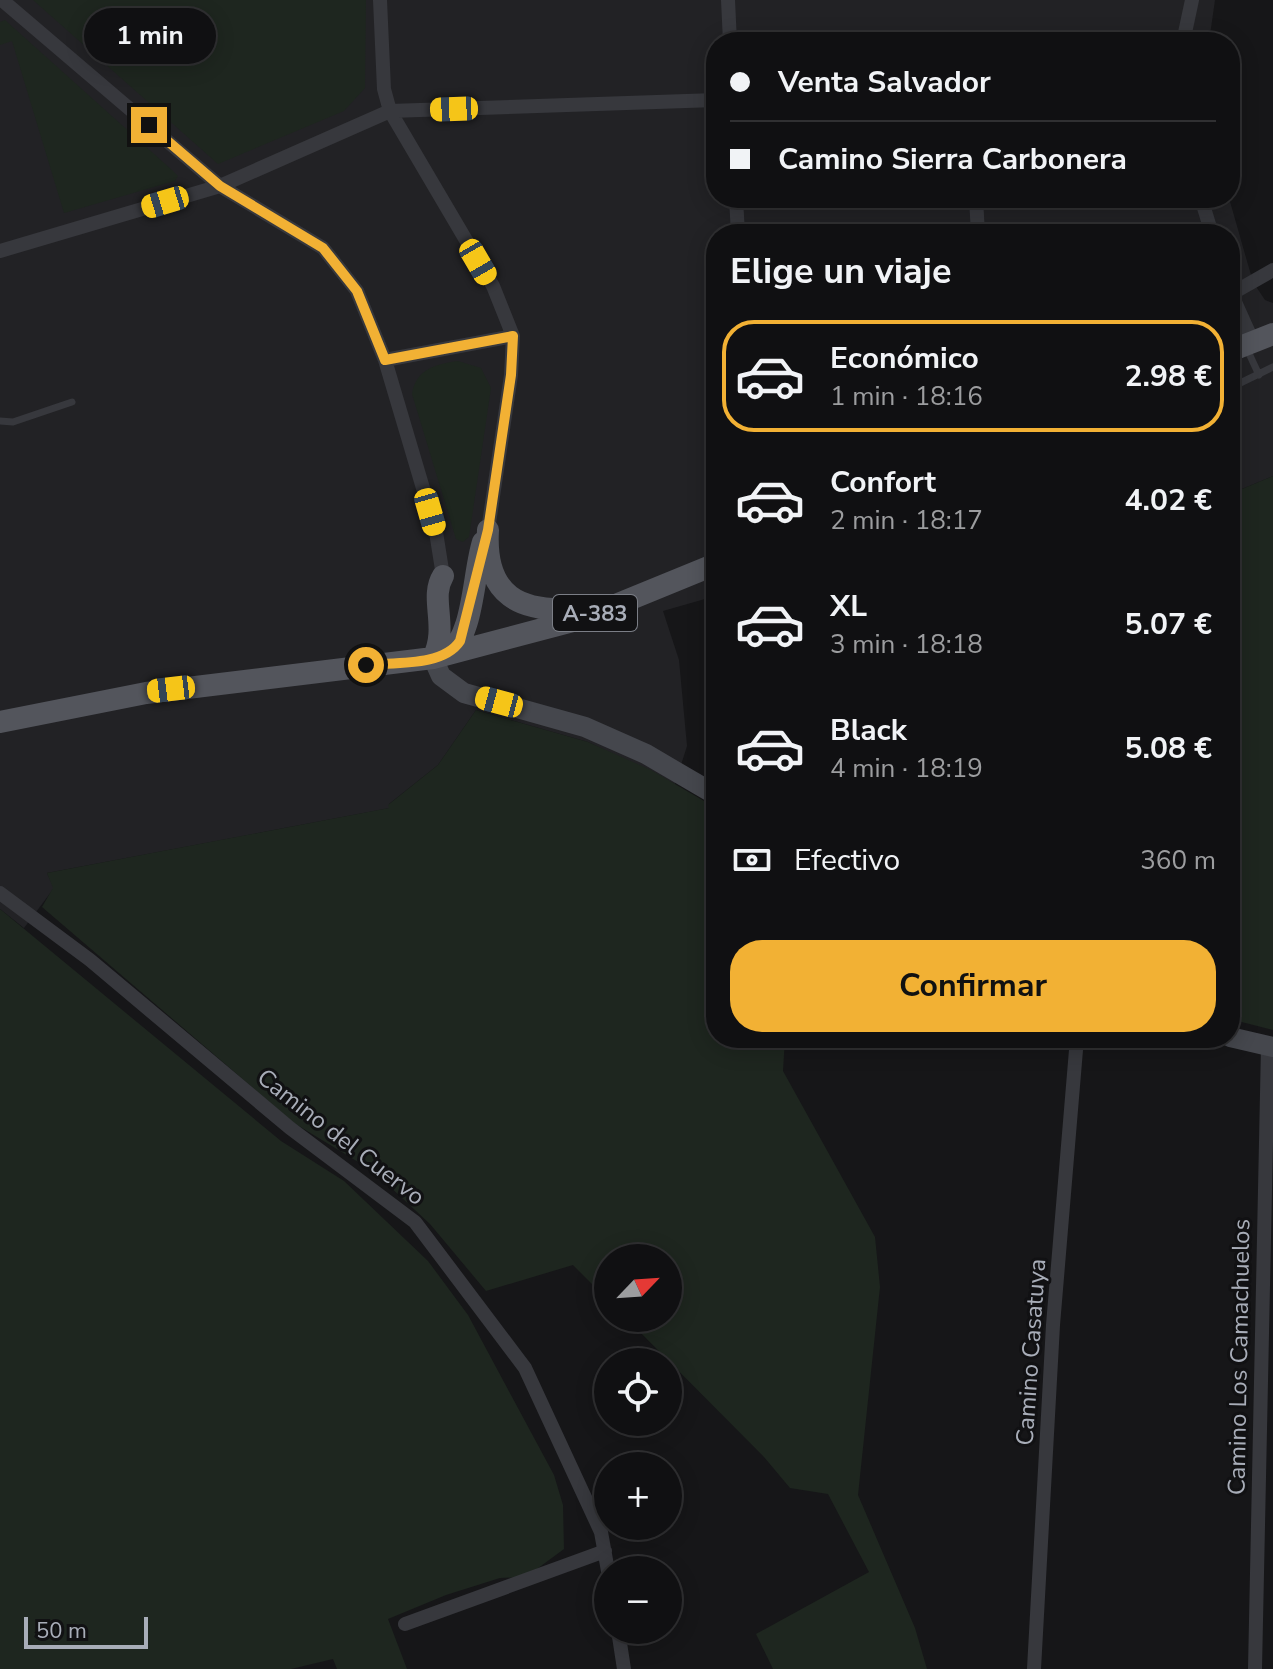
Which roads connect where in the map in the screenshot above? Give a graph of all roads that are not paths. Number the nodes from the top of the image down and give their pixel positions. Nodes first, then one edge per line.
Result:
1 (380, 0) edge
2 (728, 0) edge
3 (1192, 0) edge
4 (2, 3) edge
5 (730, 32) edge
6 (1185, 32) edge
7 (706, 100) edge
8 (390, 111) junction
9 (220, 186) junction
10 (0, 251) edge
11 (1273, 270) edge
12 (1240, 288) edge
13 (1240, 318) edge
14 (513, 336) junction
15 (1250, 343) edge
16 (385, 360) junction
17 (1273, 367) edge
18 (1259, 375) junction
19 (1240, 384) edge
20 (72, 402) dead end
21 (0, 421) edge
22 (488, 530) junction
23 (706, 568) edge
24 (442, 570) junction
25 (475, 578) junction
26 (643, 594) junction
27 (452, 651) junction
28 (0, 722) edge
29 (706, 789) edge
30 (0, 893) edge
31 (1240, 1039) edge
32 (1271, 1046) edge
33 (1076, 1048) edge
34 (605, 1551) junction
35 (606, 1556) edge
36 (405, 1624) dead end
37 (620, 1644) edge
38 (624, 1669) edge
39 (1034, 1669) edge
40 (1255, 1669) edge

1 - 8 street
2 - 5 street
3 - 6 street
4 - 9 street
7 - 8 street
8 - 9 street
8 - 14 street
9 - 10 street
9 - 16 street
11 - 12 street
13 - 15 street
14 - 16 street
14 - 22 street
15 - 18 lane
16 - 24 street
17 - 18 lane
18 - 19 lane
20 - 21 lane
22 - 25 main road
22 - 26 main road
23 - 26 main road, A-383
24 - 25 main road
24 - 27 main road
25 - 27 main road
26 - 27 main road, A-383
27 - 28 main road, A-383
27 - 29 main road
30 - 34 street, Camino del Cuervo
31 - 32 main road
32 - 40 street, Camino Los Camachuelos
33 - 39 street, Camino Casatuya
34 - 35 street, Camino del Cuervo
34 - 36 street
37 - 38 street

